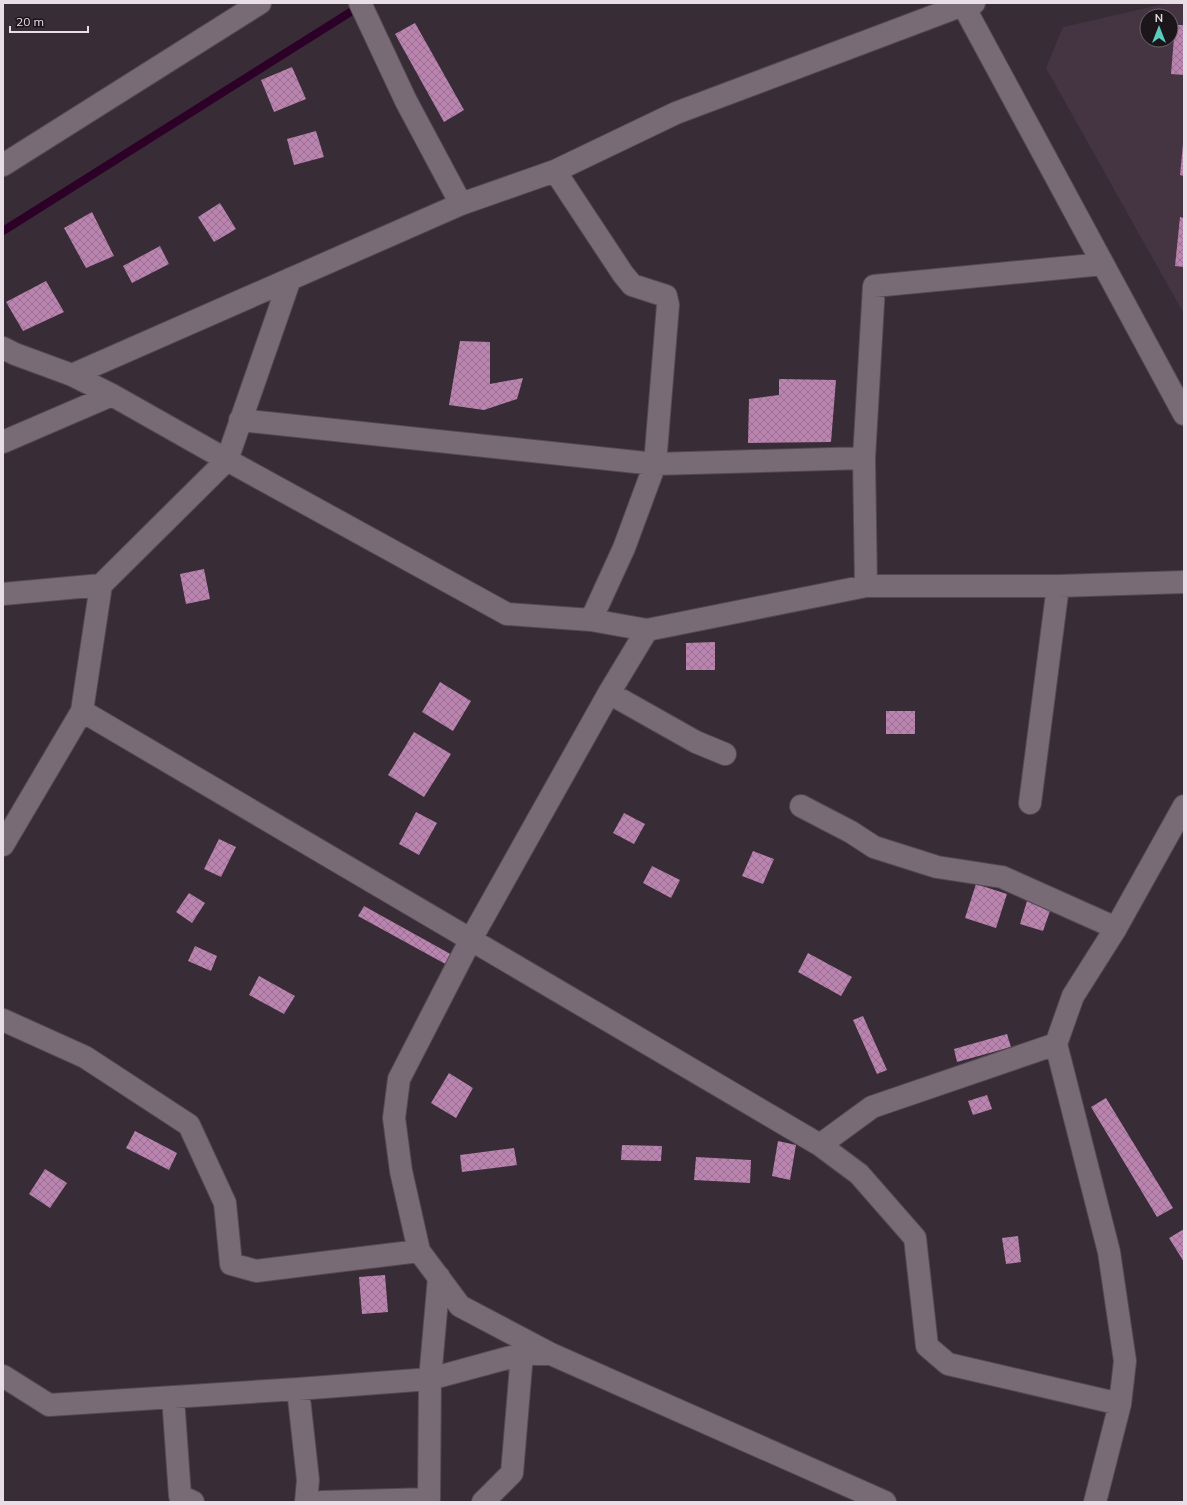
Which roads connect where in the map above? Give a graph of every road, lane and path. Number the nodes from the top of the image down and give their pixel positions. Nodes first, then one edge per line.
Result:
1 (260, 3) edge
2 (360, 3) edge
3 (967, 4) edge
4 (3, 165) edge
5 (555, 171) junction
6 (461, 204) junction
7 (1103, 264) junction
8 (290, 279) junction
9 (3, 348) edge
10 (72, 375) junction
11 (112, 395) junction
12 (1184, 414) edge
13 (240, 420) junction
14 (3, 442) edge
15 (864, 458) junction
16 (227, 460) junction
17 (655, 464) junction
18 (1184, 582) edge
19 (101, 585) junction
20 (866, 586) junction
21 (1058, 586) junction
22 (3, 594) edge
23 (591, 620) junction
24 (647, 630) junction
25 (609, 693) junction
26 (82, 711) junction
27 (725, 754) dead end
28 (1030, 803) dead end
29 (801, 806) dead end
30 (1184, 806) edge
31 (3, 845) edge
32 (1116, 928) junction
33 (471, 939) junction
34 (3, 1020) edge
35 (1056, 1044) junction
36 (820, 1145) junction
37 (419, 1251) junction
38 (439, 1277) junction
39 (522, 1354) junction
40 (551, 1354) junction
41 (3, 1376) edge
42 (430, 1379) junction
43 (298, 1389) junction
44 (173, 1397) junction
45 (1120, 1404) junction
46 (431, 1500) edge
47 (193, 1502) edge
48 (306, 1502) edge
49 (322, 1502) edge
50 (483, 1502) edge
51 (885, 1502) edge
52 (1095, 1502) edge

1 - 4 street
2 - 6 street
3 - 5 street
3 - 7 street
5 - 6 street
5 - 17 street
6 - 8 street
7 - 12 street
7 - 15 street
8 - 10 street
8 - 13 street
9 - 10 street
10 - 11 street
11 - 14 street
11 - 16 street
13 - 16 street
13 - 17 street
15 - 17 street
15 - 20 street
16 - 19 street
16 - 23 street
17 - 23 street
18 - 21 street
19 - 22 street
19 - 26 street
20 - 21 street
20 - 24 street
21 - 28 street
23 - 24 street
24 - 25 street
25 - 27 street
25 - 33 street
26 - 31 street
26 - 33 street
29 - 32 street
30 - 32 street
32 - 35 street
33 - 36 street
33 - 37 street
34 - 37 street
35 - 36 street
35 - 45 street
36 - 45 street
37 - 38 street
38 - 40 street
38 - 42 street
39 - 40 street
39 - 42 street
39 - 50 street
40 - 51 street
41 - 44 street
42 - 43 street
42 - 46 street
43 - 44 street
43 - 48 street
44 - 47 street
45 - 52 street
46 - 49 street

